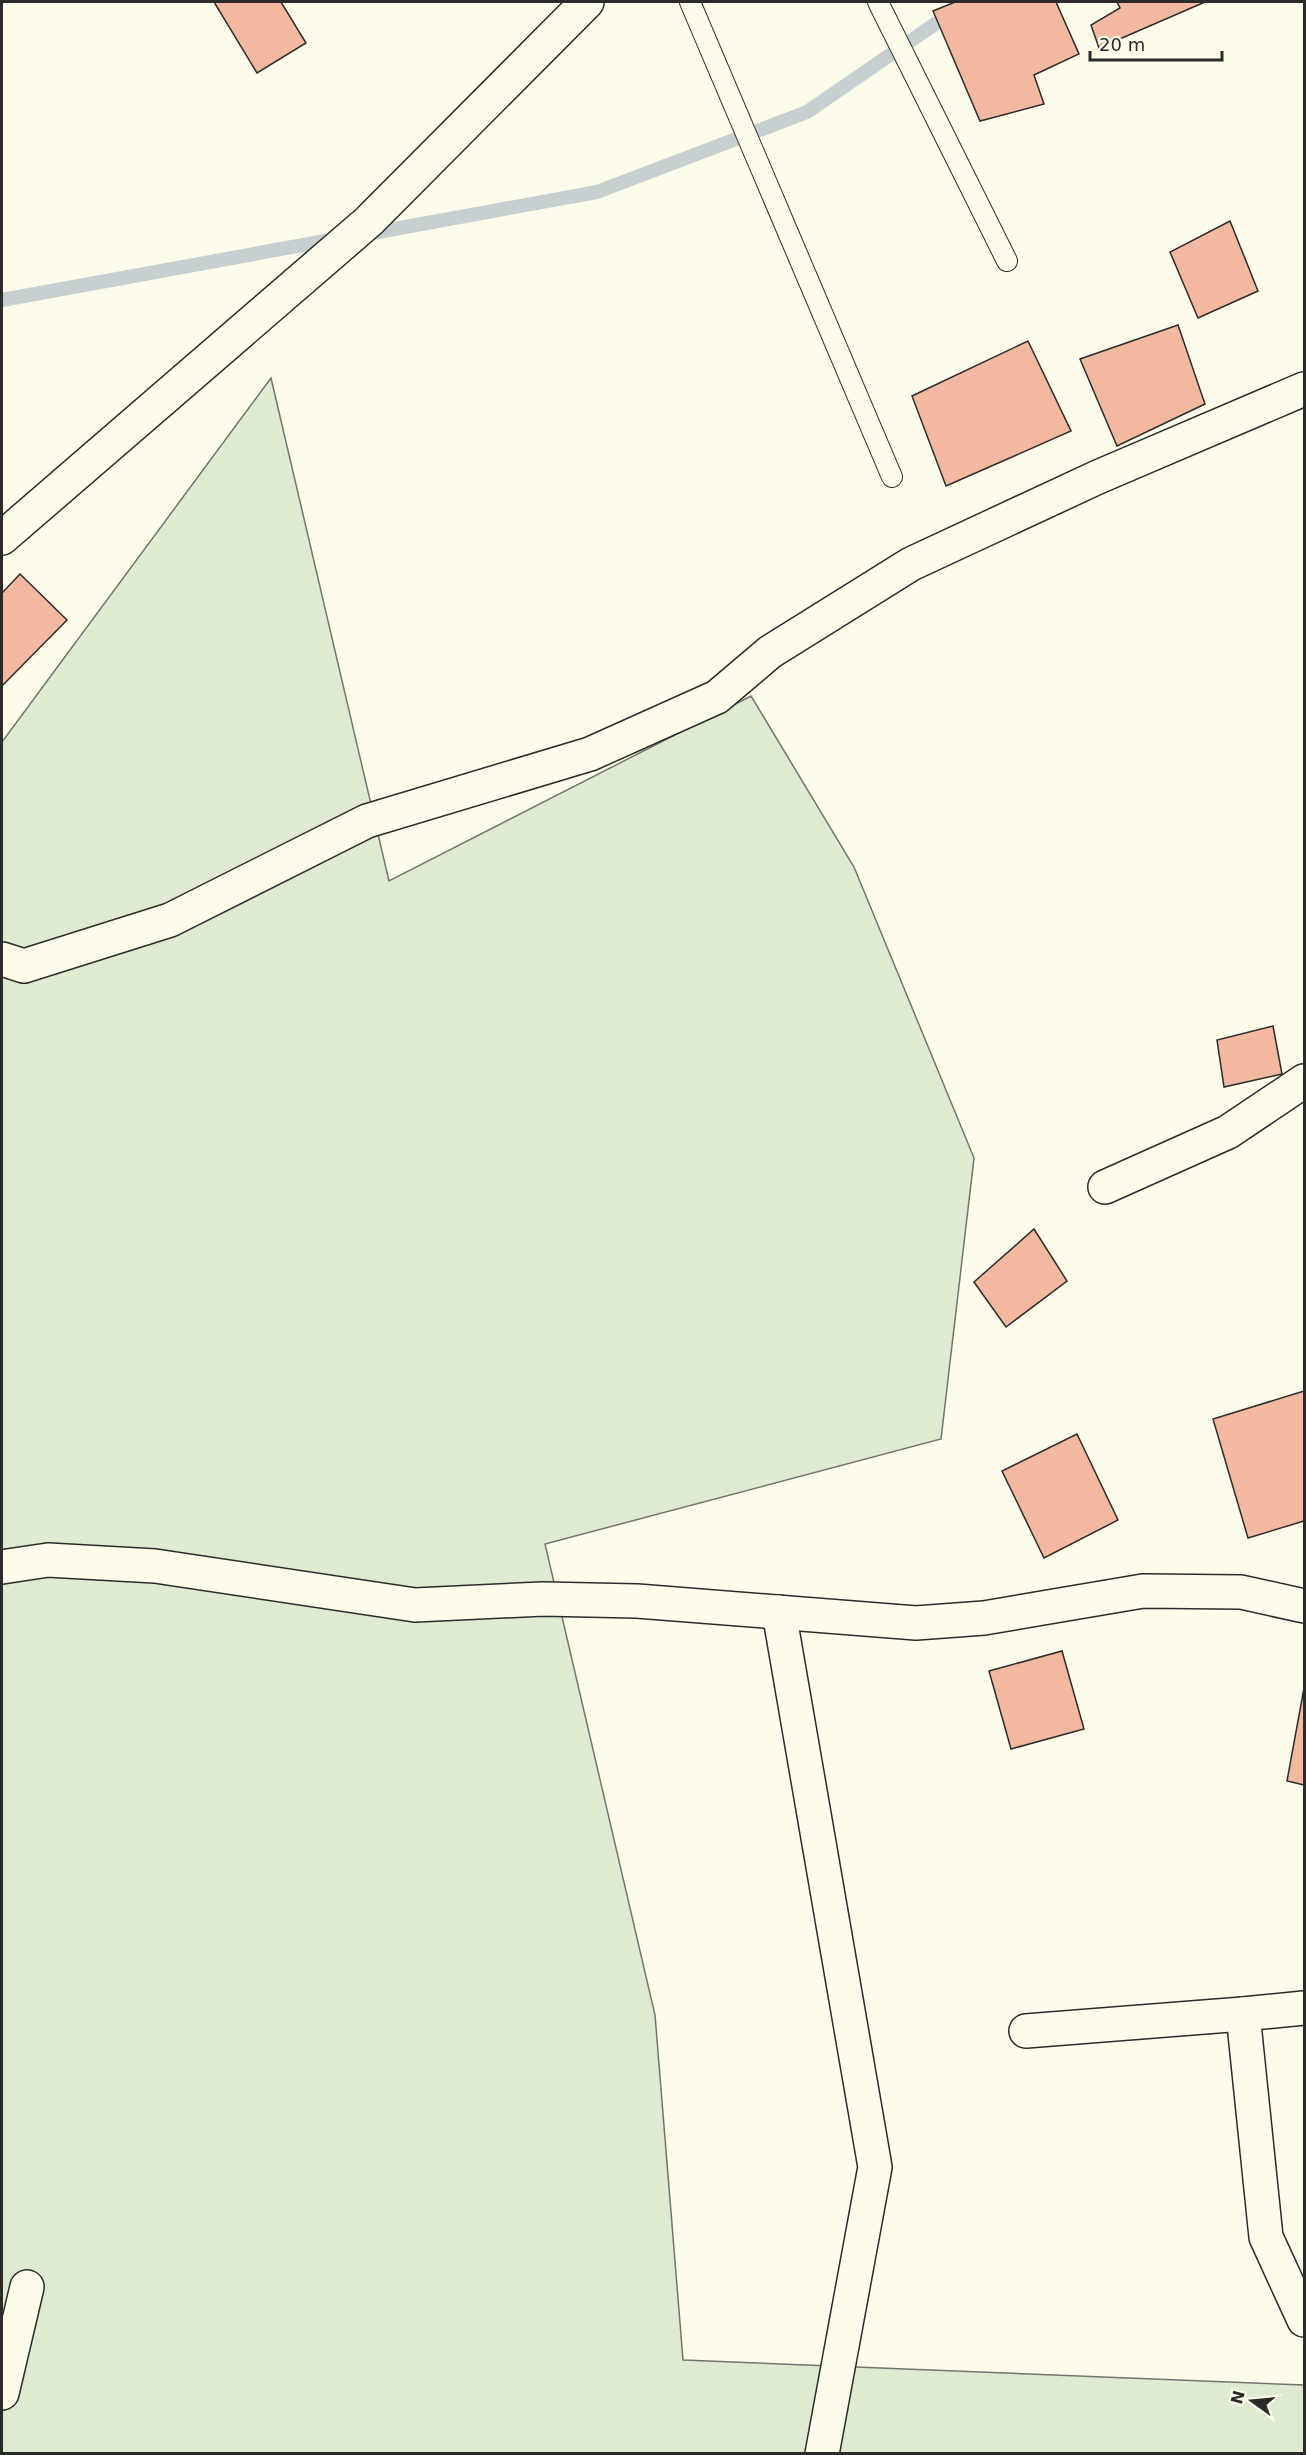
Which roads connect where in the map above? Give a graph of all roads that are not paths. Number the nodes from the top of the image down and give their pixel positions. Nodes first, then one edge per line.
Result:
1 (587, 2) edge
2 (690, 2) edge
3 (878, 2) edge
4 (1007, 261) dead end
5 (1305, 390) edge
6 (892, 477) dead end
7 (2, 538) edge
8 (2, 959) edge
9 (1305, 1081) edge
10 (1105, 1187) dead end
11 (2, 1567) edge
12 (1305, 1606) edge
13 (779, 1612) junction
14 (1305, 2008) edge
15 (1244, 2014) junction
16 (1026, 2031) dead end
17 (27, 2287) dead end
18 (1305, 2320) edge
19 (2, 2392) edge
20 (822, 2454) edge

1 - 7 street
2 - 6 lane
3 - 4 lane
5 - 8 street
9 - 10 street
11 - 13 street
12 - 13 street
13 - 20 street
14 - 15 street
15 - 16 street
15 - 18 street
17 - 19 street

